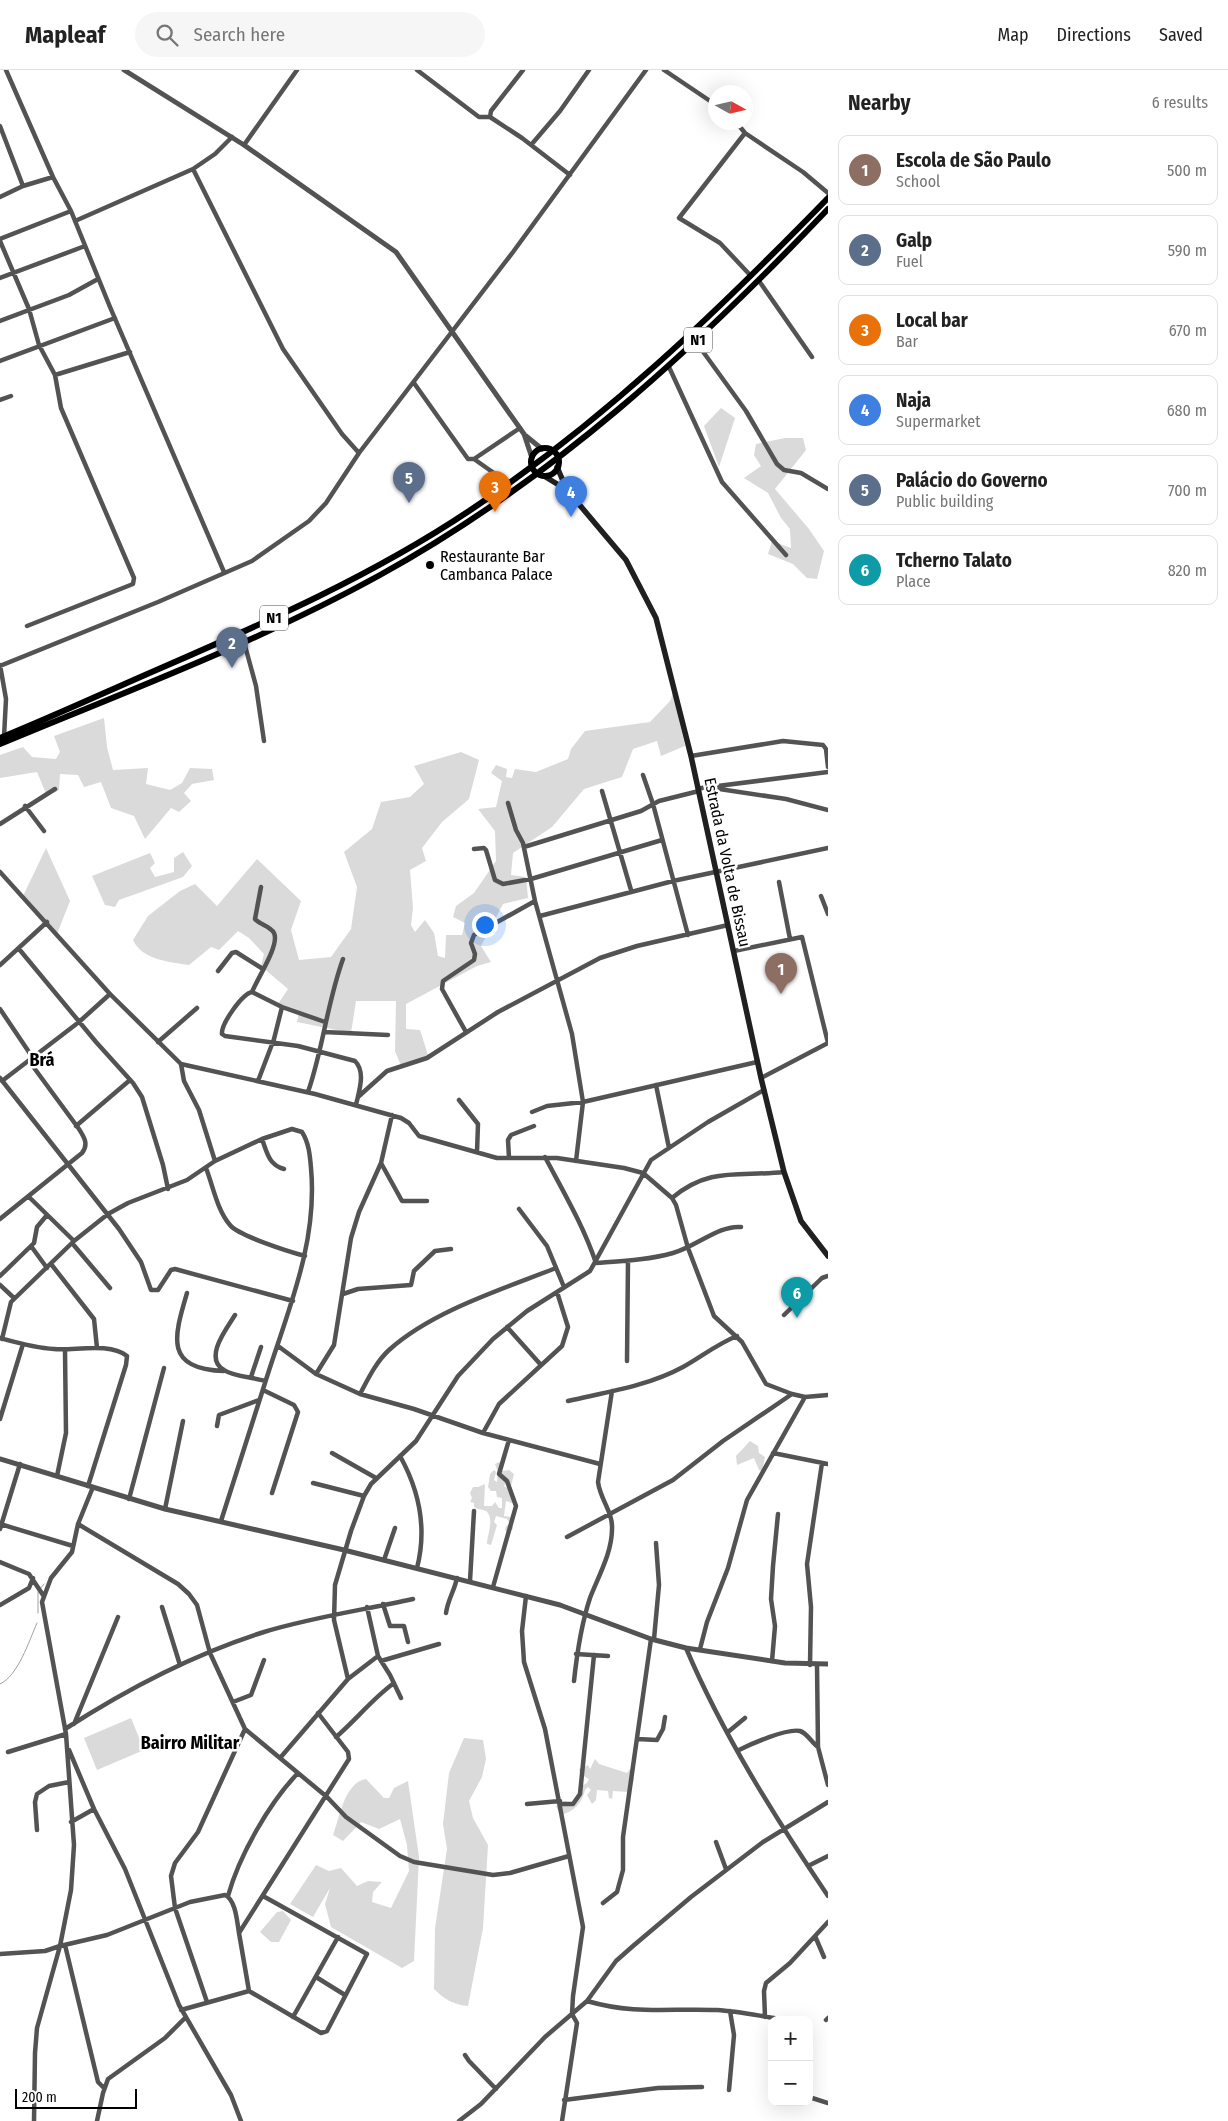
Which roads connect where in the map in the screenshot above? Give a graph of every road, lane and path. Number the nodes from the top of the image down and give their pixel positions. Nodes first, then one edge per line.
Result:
1 (6, 70) edge
2 (124, 70) edge
3 (297, 70) edge
4 (417, 70) edge
5 (523, 70) edge
6 (588, 70) edge
7 (646, 70) edge
8 (664, 70) edge
9 (708, 100) edge
10 (490, 118) junction
11 (0, 126) edge
12 (743, 130) edge
13 (745, 133) junction
14 (232, 137) junction
15 (244, 145) junction
16 (531, 145) junction
17 (193, 169) junction
18 (570, 175) junction
19 (53, 177) junction
20 (23, 186) junction
21 (828, 193) edge
22 (0, 197) edge
23 (828, 198) edge
24 (828, 209) edge
25 (71, 212) junction
26 (75, 221) junction
27 (0, 240) edge
28 (85, 246) junction
29 (12, 273) junction
30 (751, 276) junction
31 (0, 278) edge
32 (98, 278) junction
33 (759, 281) junction
34 (28, 309) junction
35 (114, 318) junction
36 (0, 321) edge
37 (452, 331) junction
38 (696, 342) junction
39 (39, 345) junction
40 (130, 352) junction
41 (812, 356) dead end
42 (0, 361) edge
43 (669, 367) junction
44 (55, 375) junction
45 (414, 383) junction
46 (11, 396) dead end
47 (0, 400) edge
48 (520, 428) junction
49 (524, 434) junction
50 (542, 449) junction
51 (552, 451) junction
52 (359, 453) junction
53 (532, 458) junction
54 (474, 459) junction
55 (558, 463) junction
56 (532, 466) junction
57 (541, 475) junction
58 (508, 483) junction
59 (828, 488) edge
60 (567, 490) junction
61 (786, 555) dead end
62 (224, 572) junction
63 (27, 626) dead end
64 (244, 642) junction
65 (0, 666) edge
66 (2, 737) edge
67 (264, 741) dead end
68 (0, 744) edge
69 (691, 756) junction
70 (828, 767) edge
71 (828, 772) edge
72 (643, 776) dead end
73 (706, 788) junction
74 (54, 789) dead end
75 (698, 790) junction
76 (602, 791) dead end
77 (508, 803) dead end
78 (653, 804) junction
79 (25, 806) junction
80 (828, 810) edge
81 (609, 819) junction
82 (0, 824) edge
83 (44, 831) dead end
84 (662, 840) junction
85 (524, 847) junction
86 (828, 848) edge
87 (474, 849) dead end
88 (620, 852) junction
89 (0, 872) edge
90 (716, 872) junction
91 (531, 879) junction
92 (673, 880) junction
93 (779, 882) dead end
94 (261, 887) dead end
95 (632, 890) junction
96 (821, 896) dead end
97 (535, 900) junction
98 (828, 914) edge
99 (540, 916) junction
100 (46, 922) junction
101 (728, 925) junction
102 (688, 935) junction
103 (790, 938) junction
104 (19, 949) junction
105 (734, 951) junction
106 (344, 959) dead end
107 (0, 965) edge
108 (262, 969) junction
109 (218, 971) dead end
110 (558, 980) junction
111 (252, 992) junction
112 (110, 994) junction
113 (197, 1008) dead end
114 (282, 1008) junction
115 (0, 1009) edge
116 (79, 1022) junction
117 (326, 1022) junction
118 (324, 1032) junction
119 (466, 1032) junction
120 (388, 1035) dead end
121 (158, 1042) junction
122 (272, 1042) junction
123 (320, 1051) junction
124 (31, 1059) junction
125 (757, 1062) junction
126 (181, 1064) junction
127 (761, 1078) junction
128 (1, 1080) edge
129 (130, 1080) junction
130 (258, 1081) junction
131 (656, 1085) junction
132 (764, 1090) junction
133 (308, 1092) junction
134 (358, 1097) junction
135 (459, 1100) dead end
136 (583, 1102) junction
137 (356, 1105) junction
138 (532, 1112) dead end
139 (392, 1115) junction
140 (76, 1126) junction
141 (534, 1126) dead end
142 (262, 1139) junction
143 (669, 1148) junction
144 (477, 1152) junction
145 (545, 1157) junction
146 (509, 1158) junction
147 (214, 1161) junction
148 (576, 1161) junction
149 (381, 1163) junction
150 (67, 1164) junction
151 (206, 1168) junction
152 (284, 1169) dead end
153 (784, 1172) junction
154 (643, 1173) junction
155 (168, 1190) junction
156 (29, 1197) junction
157 (672, 1198) junction
158 (426, 1201) dead end
159 (519, 1209) dead end
160 (108, 1214) junction
161 (47, 1215) junction
162 (0, 1219) edge
163 (741, 1227) dead end
164 (73, 1242) junction
165 (31, 1246) junction
166 (688, 1248) junction
167 (451, 1249) dead end
168 (305, 1256) junction
169 (828, 1256) edge
170 (628, 1261) junction
171 (596, 1263) junction
172 (49, 1266) junction
173 (556, 1268) junction
174 (0, 1276) edge
175 (828, 1276) edge
176 (0, 1285) edge
177 (564, 1287) junction
178 (110, 1288) dead end
179 (557, 1292) junction
180 (187, 1293) dead end
181 (343, 1294) junction
182 (14, 1298) junction
183 (293, 1301) junction
184 (235, 1315) dead end
185 (784, 1315) dead end
186 (507, 1328) junction
187 (737, 1336) junction
188 (1, 1338) edge
189 (23, 1344) junction
190 (278, 1346) junction
191 (261, 1347) dead end
192 (97, 1348) junction
193 (65, 1350) junction
194 (627, 1361) dead end
195 (541, 1365) junction
196 (164, 1368) dead end
197 (224, 1371) junction
198 (316, 1374) junction
199 (251, 1377) junction
200 (265, 1382) junction
201 (262, 1390) junction
202 (612, 1391) junction
203 (360, 1394) junction
204 (792, 1394) junction
205 (828, 1395) edge
206 (805, 1397) junction
207 (259, 1400) junction
208 (568, 1401) dead end
209 (432, 1416) junction
210 (0, 1419) edge
211 (183, 1421) dead end
212 (218, 1426) dead end
213 (483, 1433) junction
214 (509, 1440) junction
215 (332, 1453) dead end
216 (773, 1453) junction
217 (400, 1456) junction
218 (0, 1459) edge
219 (20, 1464) junction
220 (600, 1464) junction
221 (822, 1464) junction
222 (828, 1464) edge
223 (56, 1476) junction
224 (376, 1478) junction
225 (313, 1483) dead end
226 (90, 1487) junction
227 (272, 1493) dead end
228 (364, 1496) junction
229 (129, 1499) junction
230 (165, 1509) junction
231 (474, 1511) dead end
232 (610, 1514) junction
233 (778, 1514) dead end
234 (221, 1521) junction
235 (78, 1524) junction
236 (1, 1526) edge
237 (395, 1528) dead end
238 (567, 1537) dead end
239 (656, 1543) dead end
240 (73, 1546) junction
241 (344, 1550) junction
242 (384, 1560) junction
243 (0, 1562) edge
244 (417, 1568) junction
245 (33, 1578) junction
246 (457, 1578) junction
247 (470, 1581) junction
248 (494, 1587) junction
249 (43, 1595) junction
250 (526, 1596) junction
251 (413, 1599) dead end
252 (383, 1604) junction
253 (0, 1605) edge
254 (162, 1607) dead end
255 (367, 1607) junction
256 (446, 1613) dead end
257 (586, 1613) junction
258 (333, 1614) junction
259 (118, 1617) dead end
260 (653, 1639) junction
261 (408, 1642) dead end
262 (439, 1644) dead end
263 (686, 1648) junction
264 (700, 1649) junction
265 (210, 1653) junction
266 (576, 1654) junction
267 (594, 1655) junction
268 (378, 1656) junction
269 (608, 1656) dead end
270 (264, 1660) dead end
271 (381, 1661) junction
272 (772, 1661) junction
273 (817, 1664) junction
274 (828, 1664) edge
275 (180, 1665) junction
276 (810, 1665) junction
277 (348, 1679) junction
278 (574, 1681) dead end
279 (394, 1683) junction
280 (400, 1698) dead end
281 (233, 1702) junction
282 (318, 1713) junction
283 (665, 1717) dead end
284 (745, 1718) dead end
285 (74, 1724) junction
286 (245, 1729) junction
287 (66, 1731) junction
288 (728, 1732) junction
289 (336, 1737) junction
290 (637, 1739) junction
291 (67, 1746) junction
292 (818, 1747) junction
293 (739, 1750) junction
294 (8, 1752) dead end
295 (280, 1758) junction
296 (298, 1773) junction
297 (68, 1782) junction
298 (828, 1785) edge
299 (327, 1797) junction
300 (560, 1802) junction
301 (828, 1802) edge
302 (527, 1804) dead end
303 (94, 1809) junction
304 (71, 1822) junction
305 (783, 1828) junction
306 (37, 1830) dead end
307 (716, 1842) dead end
308 (569, 1856) junction
309 (828, 1856) edge
310 (808, 1866) junction
311 (726, 1869) junction
312 (228, 1896) junction
313 (263, 1896) junction
314 (828, 1896) edge
315 (603, 1903) dead end
316 (174, 1908) junction
317 (144, 1919) junction
318 (828, 1922) edge
319 (239, 1933) junction
320 (815, 1936) junction
321 (338, 1938) junction
322 (63, 1946) junction
323 (0, 1954) edge
324 (824, 1957) dead end
325 (316, 1977) junction
326 (249, 1991) junction
327 (345, 1995) junction
328 (587, 2001) junction
329 (207, 2002) junction
330 (182, 2010) junction
331 (730, 2011) junction
332 (572, 2014) junction
333 (765, 2017) junction
334 (768, 2017) edge
335 (185, 2018) junction
336 (293, 2018) junction
337 (465, 2055) dead end
338 (702, 2087) dead end
339 (104, 2088) junction
340 (496, 2088) junction
341 (729, 2090) dead end
342 (813, 2098) edge
343 (564, 2100) junction
344 (828, 2103) edge
345 (34, 2121) edge
346 (97, 2121) edge
347 (241, 2121) edge
348 (459, 2121) edge
349 (562, 2121) edge

1 - 19 street
2 - 14 street
3 - 15 street
4 - 10 street
5 - 10 street
6 - 16 street
7 - 18 street
8 - 9 street
10 - 16 street
11 - 20 street
12 - 13 street
13 - 21 street
13 - 30 street
14 - 15 street
14 - 17 street
15 - 37 street
16 - 18 street
17 - 26 street
17 - 52 street
18 - 37 street
19 - 20 street
19 - 25 street
20 - 22 street
23 - 30 main road, N1
24 - 33 main road, N1
25 - 26 street
25 - 27 street
26 - 28 street
27 - 29 street
28 - 29 street
28 - 32 street
29 - 31 street
29 - 34 street
30 - 51 main road, N1
32 - 34 street
32 - 35 street
33 - 38 main road, N1
33 - 41 street
34 - 36 street
34 - 39 street
35 - 39 street
35 - 40 street
37 - 45 street
37 - 48 street
38 - 43 main road, N1
38 - 59 street
39 - 42 street
39 - 44 street
40 - 44 street
40 - 62 street
43 - 55 main road, N1
43 - 61 street
44 - 63 street
45 - 52 street
45 - 54 street
46 - 47 street
48 - 49 street
48 - 54 street
49 - 50 street
49 - 53 street
50 - 51 main road
50 - 53 main road
51 - 55 main road
51 - 56 main road, N1
52 - 62 street
53 - 56 main road
54 - 58 street
55 - 57 main road, N1
55 - 60 main road
56 - 57 main road
56 - 58 main road, N1
57 - 60 main road
57 - 64 main road, N1
58 - 66 main road, N1
60 - 69 main road, Estrada da Volta de Bissau
62 - 65 street
64 - 67 street
64 - 68 main road, N1
65 - 66 street
69 - 70 street
69 - 75 main road, Estrada da Volta de Bissau
71 - 73 street
72 - 78 street
73 - 75 street
73 - 80 street
74 - 79 street
75 - 78 street
75 - 90 main road, Estrada da Volta de Bissau
76 - 81 street
77 - 85 street
78 - 81 street
78 - 84 street
79 - 82 street
79 - 83 street
81 - 85 street
81 - 88 street
84 - 88 street
84 - 92 street
85 - 91 street
86 - 90 street
87 - 91 street
88 - 91 street
88 - 95 street
89 - 100 street
90 - 92 street
90 - 101 main road, Estrada da Volta de Bissau
91 - 97 street
92 - 95 street
92 - 102 street
93 - 103 street
94 - 108 street
95 - 99 street
96 - 98 street
97 - 99 street
97 - 119 street
99 - 110 street
100 - 104 street
100 - 112 street
101 - 102 street
101 - 105 main road, Estrada da Volta de Bissau
102 - 110 street
103 - 105 street
103 - 127 street
104 - 107 street
104 - 116 street
105 - 125 main road, Estrada da Volta de Bissau
106 - 117 street
108 - 109 street
108 - 111 street
110 - 119 street
110 - 136 street
111 - 114 street
111 - 122 street
112 - 116 street
112 - 121 street
113 - 121 street
114 - 117 street
114 - 122 street
115 - 124 street
116 - 124 street
116 - 129 street
117 - 118 street
118 - 120 street
118 - 123 street
119 - 134 street
121 - 126 street
122 - 123 street
122 - 130 street
123 - 133 street
123 - 134 street
124 - 128 street
124 - 140 street
125 - 127 main road, Estrada da Volta de Bissau
125 - 131 street
126 - 130 street
126 - 147 street
127 - 132 main road, Estrada da Volta de Bissau
128 - 150 street
129 - 140 street
129 - 155 street
130 - 133 street
131 - 136 street
131 - 143 street
132 - 143 street
132 - 153 main road, Estrada da Volta de Bissau
133 - 137 street
134 - 137 street
135 - 144 street
136 - 138 street
136 - 148 street
137 - 139 street
139 - 144 street
139 - 149 street
140 - 150 street
141 - 146 street
142 - 147 street
142 - 152 street
142 - 168 street
143 - 154 street
144 - 146 street
145 - 146 street
145 - 148 street
145 - 171 street
147 - 151 street
148 - 154 street
149 - 158 street
149 - 181 street
150 - 156 street
150 - 160 street
151 - 155 street
151 - 168 street
153 - 157 street
153 - 169 main road, Estrada da Volta de Bissau
154 - 157 street
154 - 171 street
155 - 160 street
156 - 161 street
156 - 162 street
157 - 166 street
159 - 173 street
160 - 164 street
160 - 183 street
161 - 164 street
161 - 165 street
163 - 166 street
164 - 172 street
164 - 178 street
165 - 172 street
165 - 174 street
166 - 170 street
166 - 187 street
167 - 181 street
168 - 183 street
170 - 171 street
170 - 194 street
171 - 177 street
172 - 182 street
172 - 192 street
173 - 177 street
173 - 203 street
175 - 185 street
176 - 182 street
177 - 179 street
179 - 186 street
179 - 195 street
180 - 197 street
181 - 198 street
182 - 188 street
183 - 190 street
184 - 197 street
186 - 195 street
186 - 209 street
187 - 202 street
187 - 204 street
188 - 189 street
189 - 193 street
189 - 210 street
190 - 198 street
190 - 200 street
191 - 199 street
192 - 193 street
192 - 226 street
193 - 223 street
195 - 213 street
196 - 229 street
197 - 199 street
198 - 203 street
199 - 200 street
200 - 201 street
201 - 207 street
201 - 227 street
202 - 208 street
202 - 220 street
203 - 209 street
204 - 206 street
204 - 232 street
205 - 206 street
206 - 216 street
207 - 212 street
207 - 234 street
209 - 213 street
209 - 217 street
211 - 230 street
213 - 214 street
214 - 220 street
214 - 248 street
215 - 224 street
216 - 221 street
216 - 264 street
217 - 224 street
217 - 244 street
218 - 219 street
219 - 223 street
219 - 236 street
220 - 232 street
221 - 222 street
221 - 276 street
223 - 226 street
224 - 228 street
225 - 228 street
226 - 229 street
226 - 235 street
228 - 241 street
229 - 230 street
230 - 234 street
231 - 247 street
232 - 238 street
232 - 257 street
233 - 272 street
234 - 241 street
235 - 240 street
235 - 265 street
236 - 240 street
237 - 242 street
239 - 260 street
240 - 249 street
241 - 242 street
241 - 258 street
242 - 244 street
243 - 245 street
244 - 246 street
245 - 249 street
245 - 253 street
246 - 247 street
246 - 256 street
247 - 248 street
248 - 250 street
249 - 287 street
250 - 257 street
250 - 300 street
251 - 252 street
252 - 255 street
252 - 261 street
254 - 275 street
255 - 258 street
255 - 268 street
257 - 260 street
257 - 266 street
258 - 265 street
258 - 277 street
259 - 285 street
260 - 263 street
260 - 290 street
262 - 271 street
263 - 264 street
263 - 288 street
264 - 272 street
265 - 275 street
265 - 281 street
266 - 267 street
266 - 278 street
267 - 269 street
267 - 300 street
268 - 271 street
268 - 277 street
270 - 281 street
271 - 279 street
272 - 276 street
273 - 274 street
273 - 276 street
273 - 292 street
275 - 285 street
277 - 282 street
279 - 280 street
279 - 289 street
281 - 286 street
282 - 289 street
282 - 295 street
283 - 290 street
284 - 288 street
285 - 287 street
286 - 295 street
286 - 316 street
287 - 291 street
287 - 294 street
288 - 293 street
289 - 299 street
290 - 315 street
291 - 297 street
291 - 303 street
292 - 293 street
292 - 298 street
293 - 305 street
295 - 296 street
296 - 299 street
296 - 312 street
297 - 304 street
297 - 306 street
299 - 308 street
299 - 313 street
300 - 302 street
300 - 308 street
301 - 305 street
303 - 304 street
303 - 317 street
304 - 322 street
305 - 310 street
305 - 311 street
307 - 311 street
308 - 332 street
309 - 310 street
310 - 314 street
311 - 328 street
312 - 316 street
312 - 319 street
313 - 319 street
313 - 321 street
316 - 317 street
316 - 329 street
317 - 322 street
317 - 330 street
318 - 320 street
319 - 326 street
320 - 324 street
320 - 333 street
321 - 325 street
321 - 327 street
322 - 323 street
322 - 339 street
322 - 345 street
325 - 327 street
325 - 336 street
326 - 329 street
326 - 336 street
327 - 336 street
328 - 331 street
328 - 332 street
329 - 330 street
330 - 335 street
331 - 333 street
331 - 341 street
332 - 340 street
332 - 343 street
333 - 334 street
335 - 339 street
335 - 347 street
337 - 340 street
338 - 343 street
339 - 346 street
340 - 348 street
342 - 344 street
343 - 349 street

